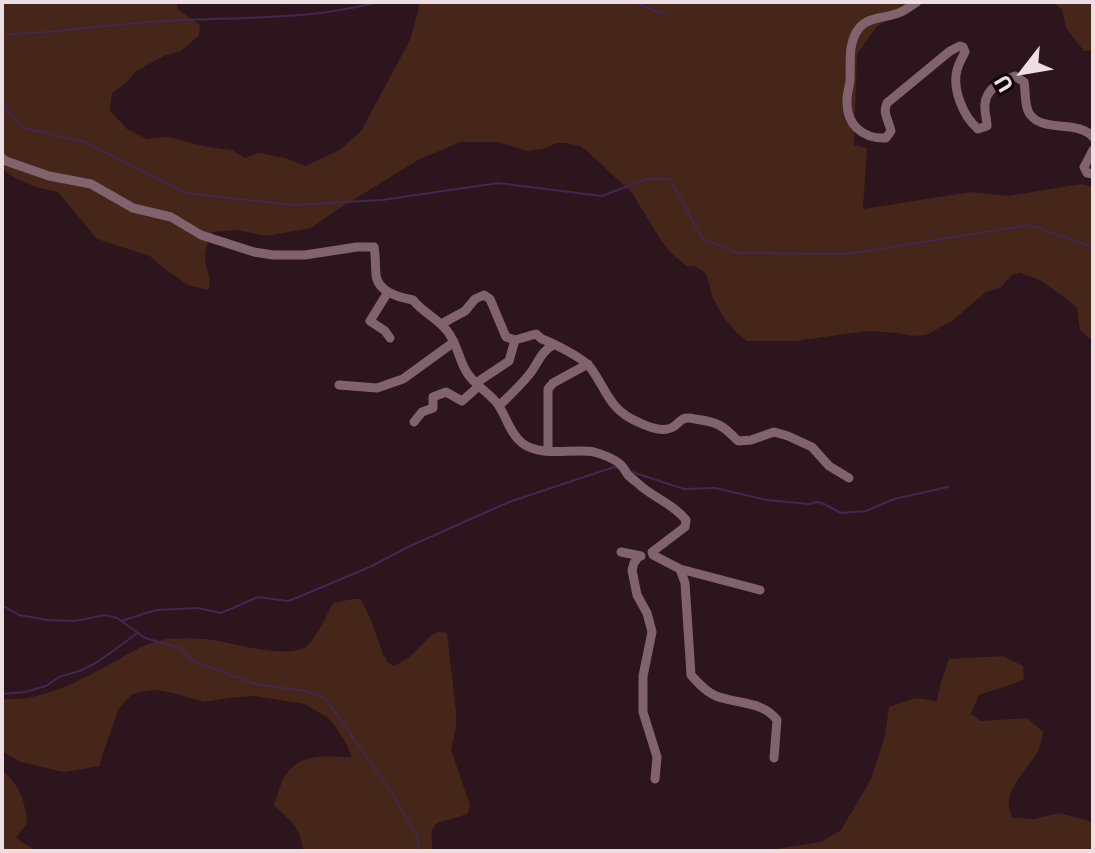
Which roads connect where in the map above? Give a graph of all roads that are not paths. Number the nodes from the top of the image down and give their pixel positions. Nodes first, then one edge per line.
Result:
1 (917, 2) edge
2 (1093, 137) edge
3 (1093, 150) edge
4 (2, 158) edge
5 (1093, 174) edge
6 (388, 292) junction
7 (441, 324) junction
8 (390, 338) dead end
9 (515, 340) junction
10 (454, 342) junction
11 (553, 345) junction
12 (588, 364) junction
13 (477, 384) junction
14 (339, 385) dead end
15 (499, 406) junction
16 (414, 422) dead end
17 (548, 450) junction
18 (849, 478) dead end
19 (621, 552) dead end
20 (653, 555) junction
21 (639, 556) junction
22 (680, 569) junction
23 (760, 590) dead end
24 (774, 758) dead end
25 (655, 779) dead end

1 - 2 street
3 - 5 street
4 - 6 street
6 - 7 street
6 - 8 street
7 - 9 street
7 - 10 street
9 - 11 street
9 - 13 street
10 - 13 street
10 - 14 street
11 - 12 street
11 - 15 street
12 - 17 street
12 - 18 street
13 - 15 street
13 - 16 street
15 - 17 street
17 - 20 street
19 - 21 street
20 - 21 street
20 - 22 street
21 - 25 street
22 - 23 street
22 - 24 street

